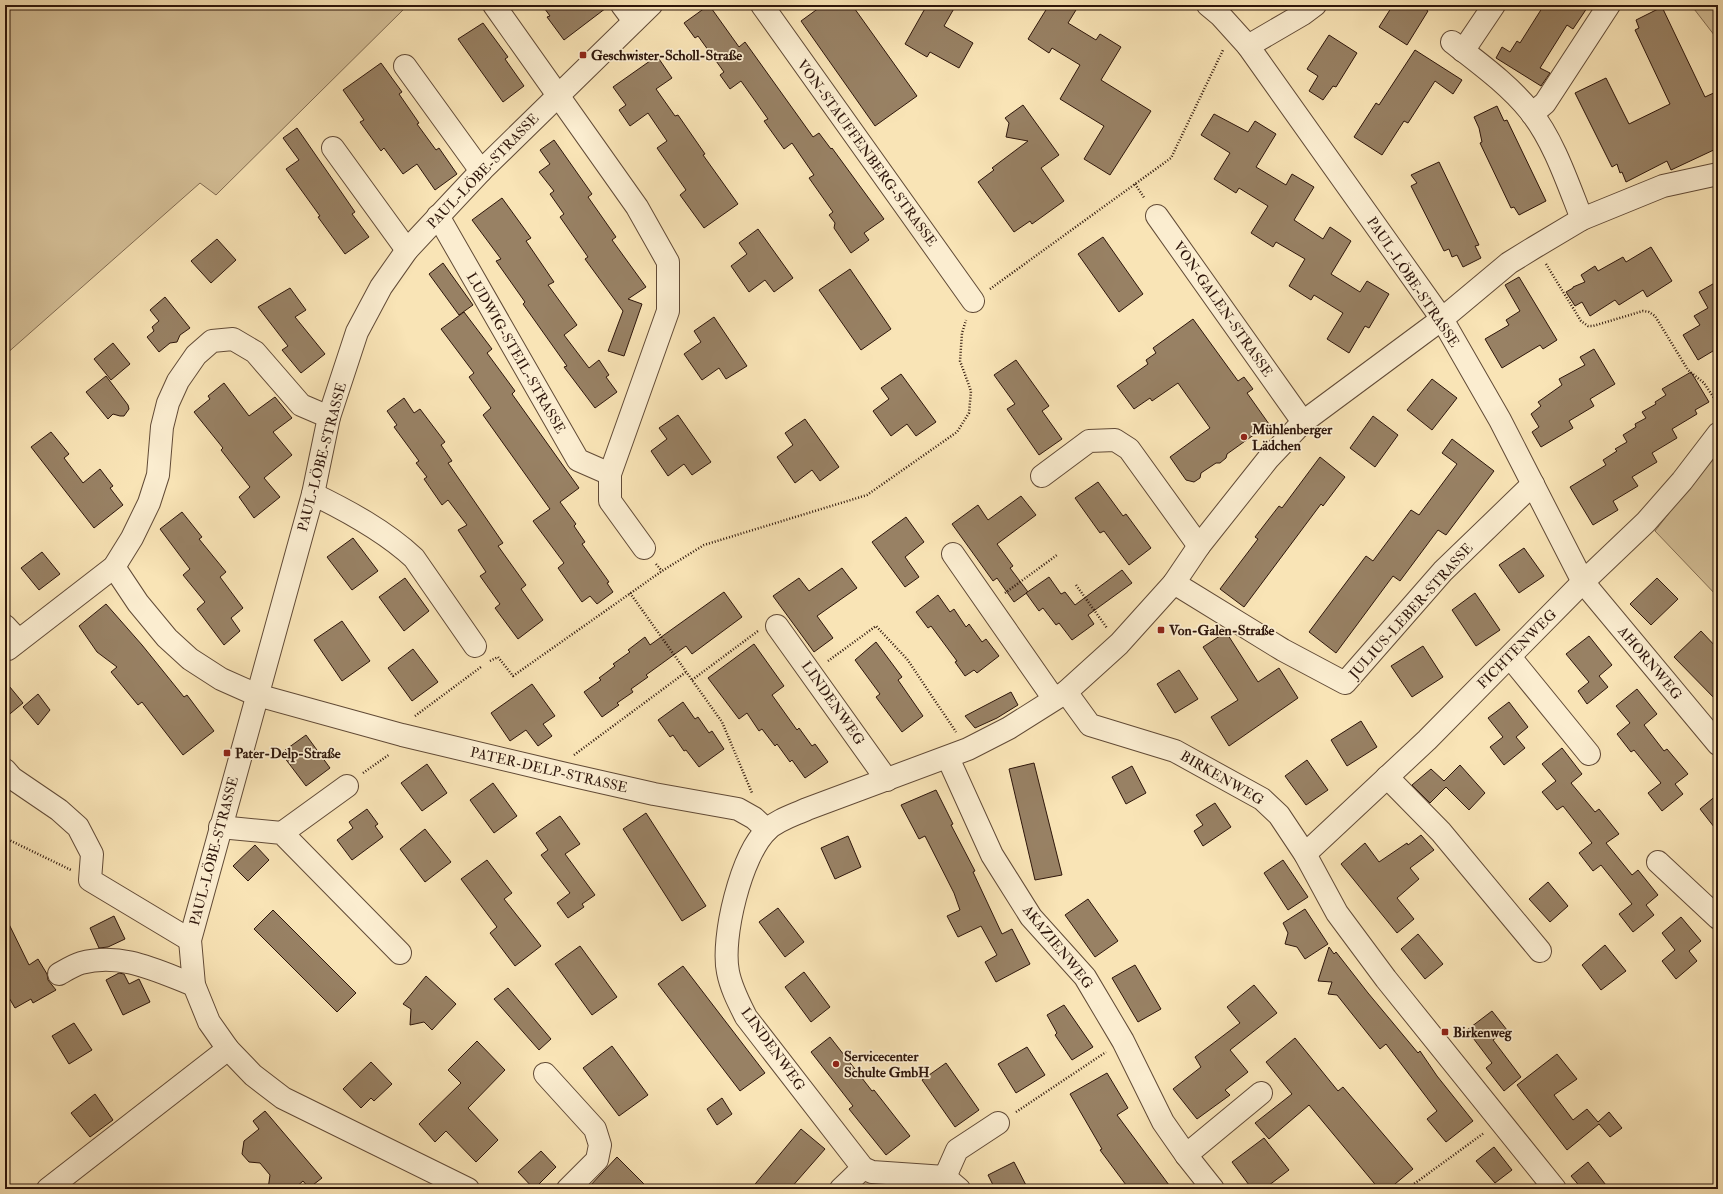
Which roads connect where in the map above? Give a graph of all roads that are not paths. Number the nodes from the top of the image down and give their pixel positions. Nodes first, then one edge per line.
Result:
1 (494, 5) edge
2 (651, 5) edge
3 (762, 5) edge
4 (1208, 5) edge
5 (1315, 5) edge
6 (1494, 5) edge
7 (1609, 5) edge
8 (628, 13) edge
9 (1244, 40) junction
10 (405, 66) dead end
11 (558, 95) junction
12 (1532, 114) junction
13 (334, 148) dead end
14 (481, 171) junction
15 (1718, 174) edge
16 (438, 216) junction
17 (1157, 216) dead end
18 (1582, 219) junction
19 (407, 250) junction
20 (973, 301) road end
21 (1442, 319) junction
22 (330, 417) junction
23 (1303, 422) junction
24 (1718, 434) edge
25 (610, 474) junction
26 (1042, 476) dead end
27 (1533, 484) junction
28 (313, 494) junction
29 (1200, 546) junction
30 (644, 548) dead end
31 (953, 554) dead end
32 (114, 566) junction
33 (1583, 582) junction
34 (1174, 583) junction
35 (777, 626) road end
36 (10, 638) edge
37 (481, 654) road end
38 (1510, 657) junction
39 (257, 695) junction
40 (1060, 696) junction
41 (1718, 744) edge
42 (1589, 754) dead end
43 (948, 758) junction
44 (5, 770) edge
45 (1387, 777) junction
46 (887, 780) junction
47 (347, 786) road end
48 (220, 827) junction
49 (767, 830) junction
50 (282, 833) junction
51 (1306, 854) junction
52 (1658, 862) dead end
53 (1718, 918) edge
54 (190, 940) junction
55 (1540, 952) dead end
56 (400, 953) dead end
57 (59, 974) dead end
58 (194, 984) junction
59 (228, 1049) junction
60 (545, 1074) dead end
61 (1261, 1093) dead end
62 (998, 1124) road end
63 (1186, 1155) junction
64 (863, 1168) junction
65 (952, 1183) edge
66 (48, 1189) edge
67 (468, 1189) edge
68 (568, 1189) edge
69 (841, 1189) edge
70 (1214, 1189) edge
71 (1555, 1189) edge

1 - 11 street
2 - 8 street, PAUL-LÖBE-STRASSE
3 - 20 street, VON-STAUFFENBERG-STRASSE
4 - 9 street, PAUL-LÖBE-STRASSE
5 - 9 street
6 - 12 street
7 - 12 street
8 - 11 street, PAUL-LÖBE-STRASSE
9 - 21 street, PAUL-LÖBE-STRASSE
10 - 14 street
11 - 14 street, PAUL-LÖBE-STRASSE
11 - 25 street
12 - 18 street
13 - 19 street
14 - 16 street, PAUL-LÖBE-STRASSE
15 - 18 street
16 - 19 street, PAUL-LÖBE-STRASSE
16 - 25 street, LUDWIG-STEIL-STRASSE
17 - 23 street, VON-GALEN-STRASSE
18 - 21 street
19 - 22 street, PAUL-LÖBE-STRASSE
21 - 23 street
21 - 27 street, PAUL-LÖBE-STRASSE
22 - 28 street, PAUL-LÖBE-STRASSE
22 - 32 street
23 - 29 street
24 - 33 street, FICHTENWEG
25 - 30 street
26 - 29 street
27 - 33 street, PAUL-LÖBE-STRASSE
27 - 34 street, JULIUS-LEBER-STRASSE
28 - 37 street
28 - 39 street, PAUL-LÖBE-STRASSE
29 - 34 street
31 - 40 street, BIRKENWEG
32 - 36 street
32 - 39 street, PATER-DELP-STRASSE
33 - 38 street, FICHTENWEG
33 - 41 street, AHORNWEG
34 - 40 street
35 - 46 street, LINDENWEG
38 - 42 street
38 - 45 street, FICHTENWEG
39 - 48 street, PAUL-LÖBE-STRASSE
39 - 49 street, PATER-DELP-STRASSE
40 - 43 street
40 - 51 street, BIRKENWEG
43 - 46 street, LINDENWEG
43 - 63 street, AKAZIENWEG
44 - 54 street
45 - 51 street, FICHTENWEG
45 - 55 street
46 - 49 street, LINDENWEG
47 - 50 street
48 - 50 street
48 - 54 street, PAUL-LÖBE-STRASSE
49 - 64 street, LINDENWEG
50 - 56 street
51 - 71 street, BIRKENWEG
52 - 53 street
54 - 58 street
57 - 58 street
58 - 59 street
59 - 66 street
59 - 67 street
60 - 68 street
61 - 63 street
62 - 65 street
63 - 70 street, AKAZIENWEG
64 - 65 street
64 - 69 street

